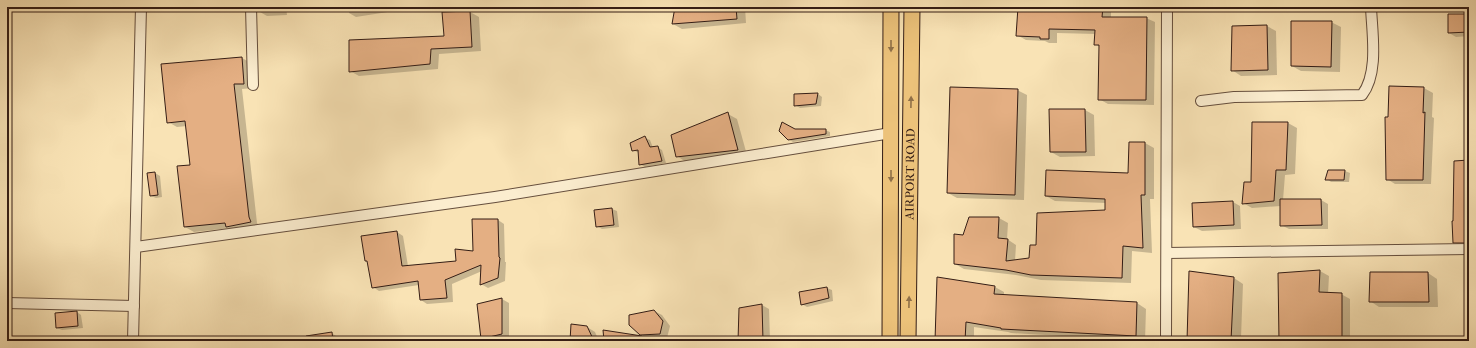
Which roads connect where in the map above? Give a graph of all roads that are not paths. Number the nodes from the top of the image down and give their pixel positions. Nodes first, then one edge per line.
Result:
1 (141, 7) edge
2 (251, 7) edge
3 (891, 7) edge
4 (912, 7) edge
5 (1167, 7) edge
6 (1371, 7) edge
7 (253, 85) dead end
8 (1202, 101) dead end
9 (891, 133) junction
10 (136, 247) junction
11 (1469, 249) edge
12 (1166, 253) junction
13 (7, 303) edge
14 (134, 306) junction
15 (133, 341) edge
16 (890, 341) edge
17 (908, 341) edge
18 (1166, 341) edge

1 - 10 street
2 - 7 street
3 -> 9 highway, AIRPORT ROAD
17 -> 4 highway, AIRPORT ROAD
5 - 12 street
6 - 8 street
9 - 10 street
9 -> 16 highway, AIRPORT ROAD
10 - 14 street
11 - 12 street
12 - 18 street
13 - 14 street
14 - 15 street

